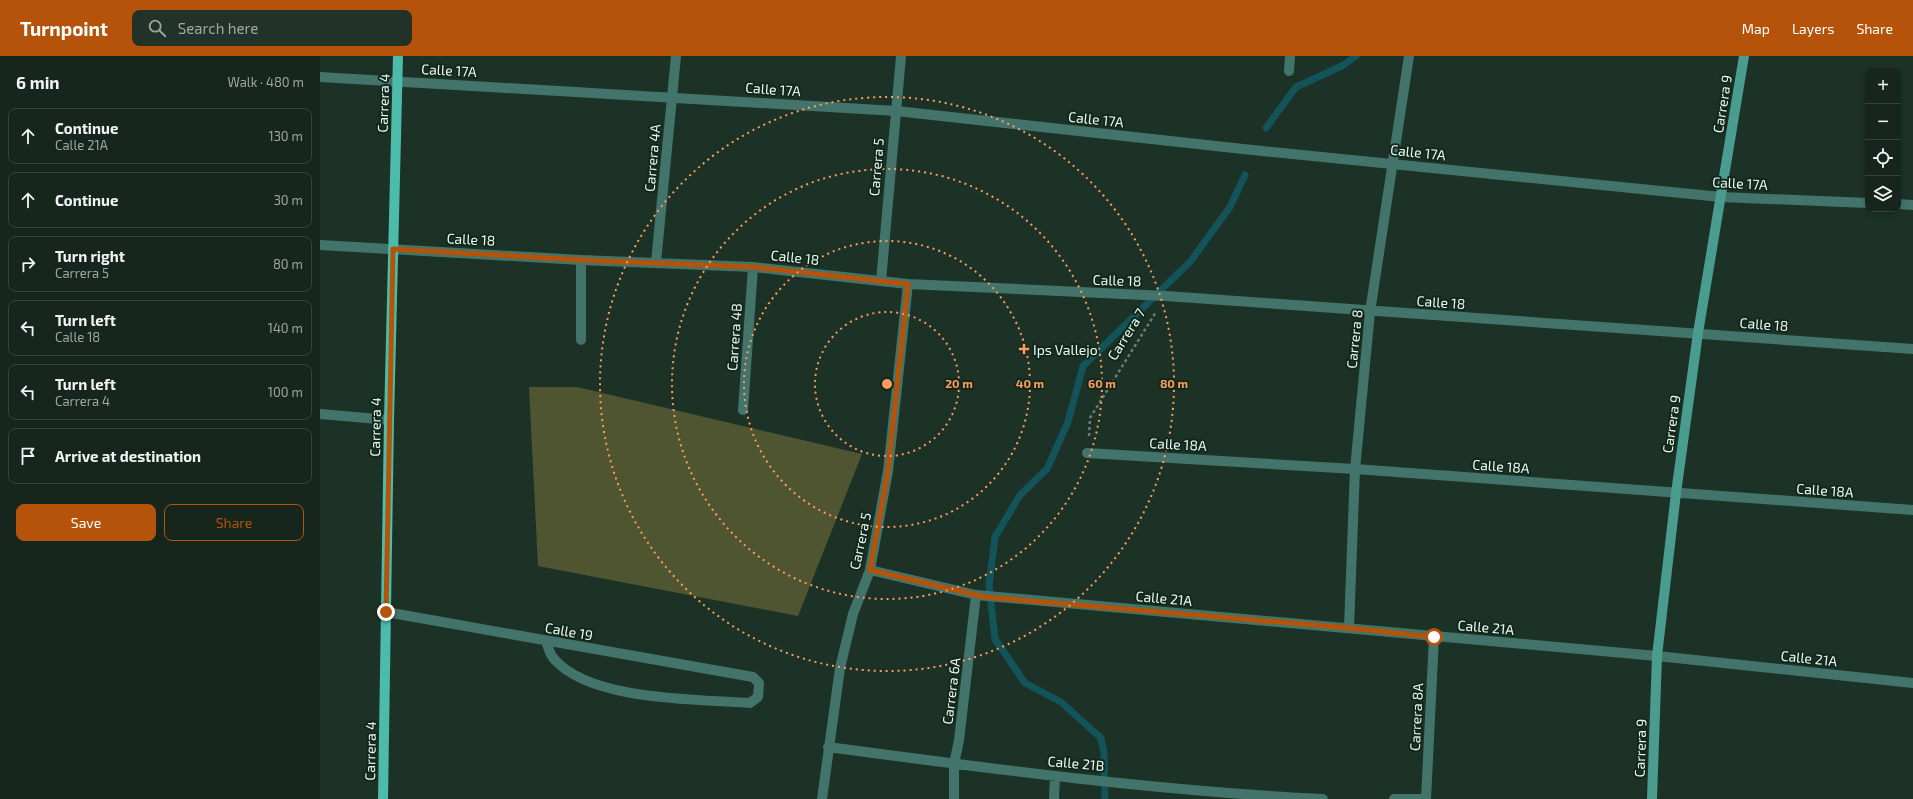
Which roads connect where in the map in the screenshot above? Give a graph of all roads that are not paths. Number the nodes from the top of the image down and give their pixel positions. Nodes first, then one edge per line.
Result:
1 (398, 56) edge
2 (676, 56) edge
3 (901, 56) edge
4 (1290, 56) edge
5 (1409, 56) edge
6 (1744, 56) edge
7 (1289, 71) dead end
8 (320, 77) edge
9 (398, 81) junction
10 (672, 97) junction
11 (896, 111) junction
12 (1392, 163) junction
13 (1721, 197) junction
14 (1865, 203) edge
15 (1901, 204) edge
16 (1913, 205) edge
17 (320, 245) edge
18 (393, 249) junction
19 (581, 260) junction
20 (656, 262) junction
21 (753, 267) junction
22 (880, 281) junction
23 (908, 284) junction
24 (1370, 312) junction
25 (1698, 333) junction
26 (581, 340) dead end
27 (1913, 349) edge
28 (743, 410) dead end
29 (320, 414) edge
30 (389, 420) junction
31 (1087, 453) road end
32 (1355, 469) junction
33 (1676, 493) junction
34 (1913, 510) edge
35 (870, 570) junction
36 (981, 596) junction
37 (386, 612) junction
38 (1349, 628) junction
39 (1434, 637) junction
40 (546, 641) junction
41 (1657, 656) junction
42 (1913, 683) edge
43 (828, 747) junction
44 (954, 764) junction
45 (1055, 776) junction
46 (1243, 797) edge
47 (383, 799) edge
48 (822, 799) edge
49 (954, 799) edge
50 (1054, 799) edge
51 (1323, 799) edge
52 (1394, 799) edge
53 (1426, 799) edge
54 (1652, 799) edge

1 - 9 main road, Carrera 4
2 - 10 street, Carrera 4A
3 - 11 street, Carrera 5
4 - 7 street
5 - 12 street, Carrera 8
6 - 13 street, Carrera 9
8 - 9 street, Calle 17A
9 - 10 street, Calle 17A
9 - 18 main road, Carrera 4
10 - 11 street, Calle 17A
10 - 20 street, Carrera 4A
11 - 12 street, Calle 17A
11 - 22 street, Carrera 5
12 - 13 street, Calle 17A
12 - 24 street, Carrera 8
13 - 14 street, Calle 17A
13 - 25 street, Carrera 9
15 - 16 street
17 - 18 street, Calle 18
18 - 19 street, Calle 18
18 - 30 main road, Carrera 4
19 - 20 street, Calle 18
19 - 26 street
20 - 21 street, Calle 18
21 - 22 street, Calle 18
21 - 28 street, Carrera 4B
22 - 23 street, Calle 18
23 - 24 street, Calle 18
23 - 35 street, Carrera 5
24 - 25 street, Calle 18
24 - 32 street, Carrera 8
25 - 27 street, Calle 18
25 - 33 street, Carrera 9
29 - 30 street
30 - 37 main road, Carrera 4
31 - 32 street, Calle 18A
32 - 33 street, Calle 18A
32 - 38 street, Carrera 8
33 - 34 street, Calle 18A
33 - 41 street, Carrera 9
35 - 36 street, Calle 21A
35 - 43 street, Carrera 5
36 - 38 street, Calle 21A
36 - 44 street, Carrera 6A
37 - 40 street, Calle 19
37 - 47 main road, Carrera 4
38 - 39 street, Calle 21A
39 - 41 street, Calle 21A
39 - 53 street, Carrera 8A
40 - 40 street, Calle 19
41 - 42 street, Calle 21A
41 - 54 street, Carrera 9
43 - 44 street, Calle 21B
43 - 48 street, Carrera 5
44 - 45 street, Calle 21B
44 - 49 street, Carrera 6A
45 - 46 street, Calle 21B
45 - 50 street
46 - 51 street, Calle 21B
52 - 53 street

